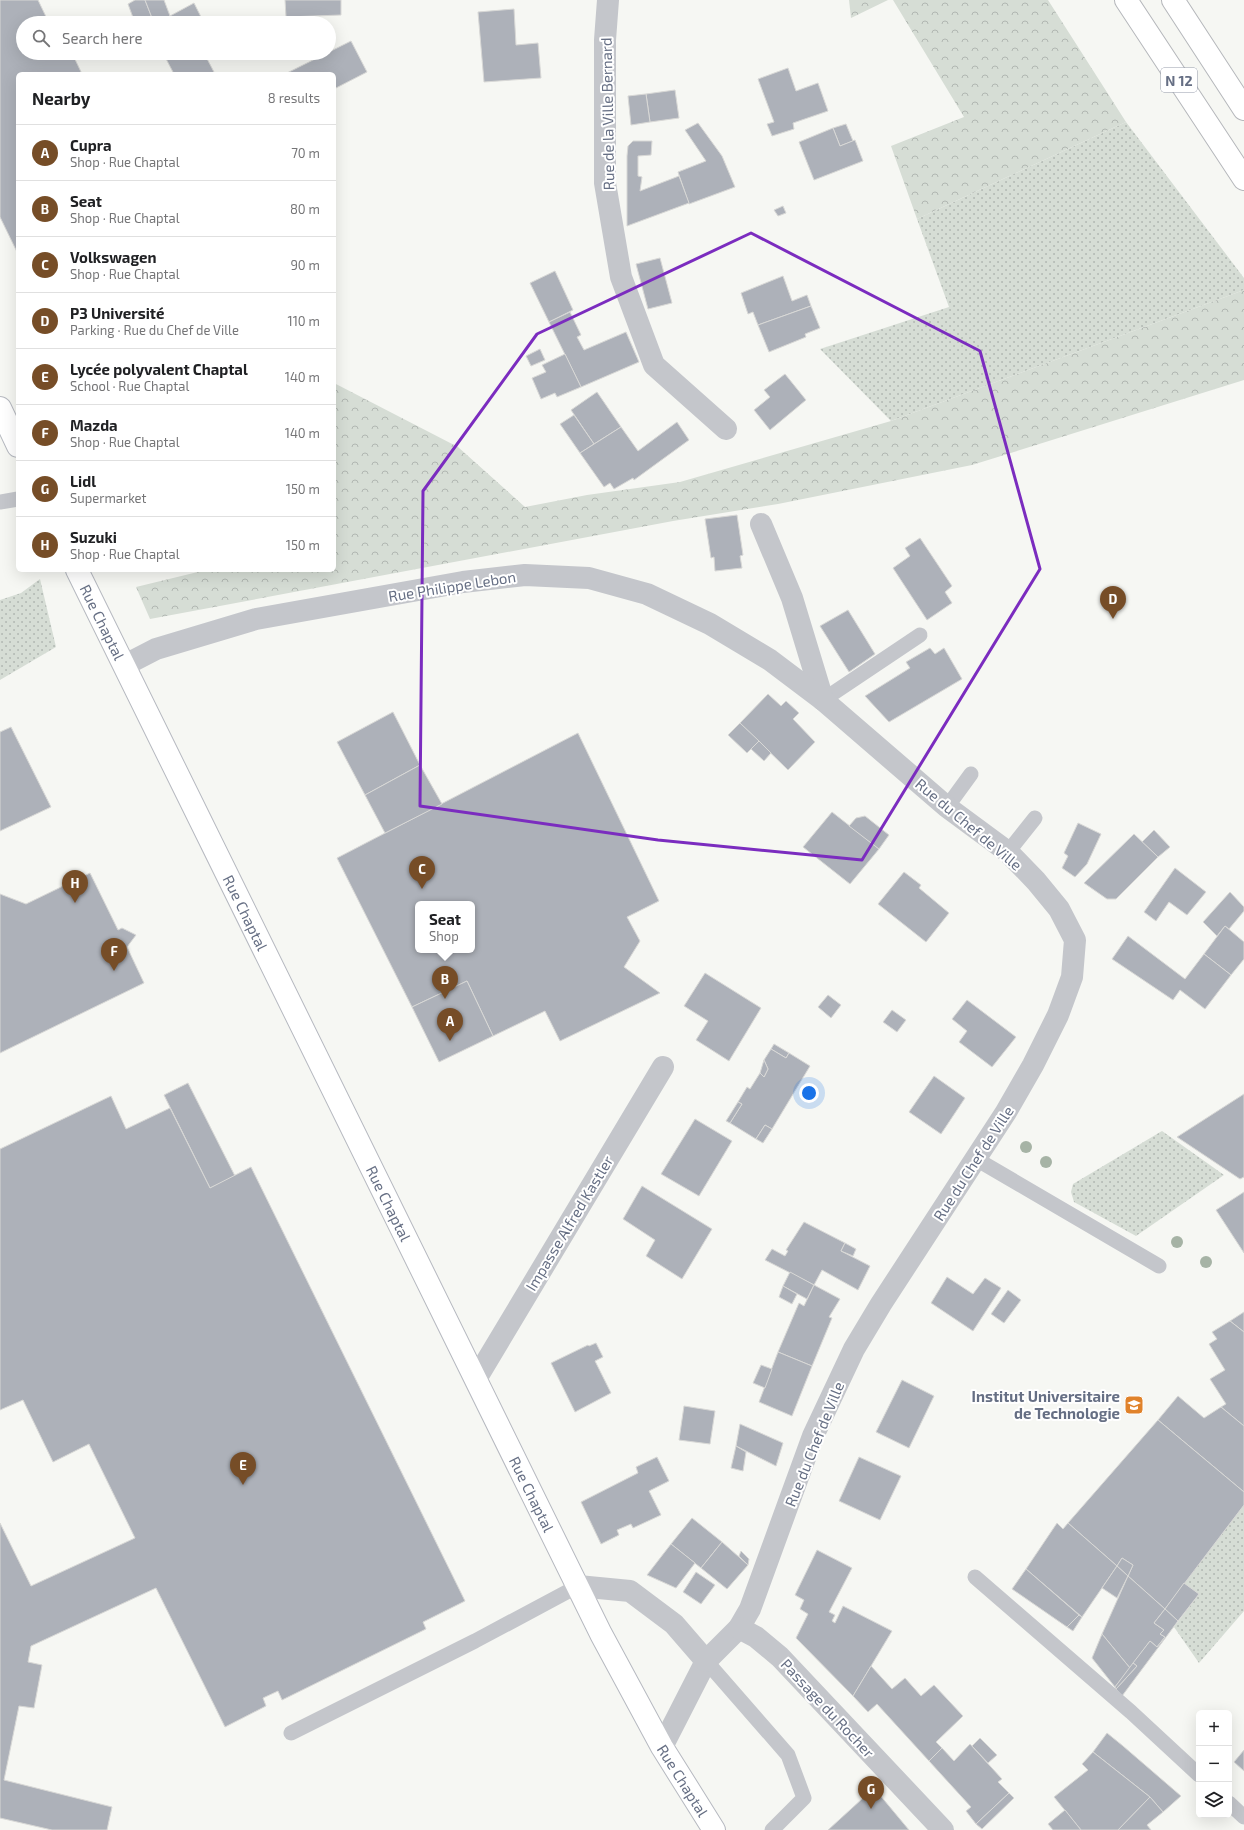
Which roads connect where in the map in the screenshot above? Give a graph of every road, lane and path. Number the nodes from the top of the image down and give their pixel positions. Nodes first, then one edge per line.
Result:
1 (608, 0) edge
2 (1126, 0) edge
3 (1173, 0) edge
4 (1244, 109) edge
5 (1244, 179) edge
6 (0, 408) edge
7 (726, 429) dead end
8 (10, 438) edge
9 (16, 499) edge
10 (0, 502) edge
11 (761, 524) dead end
12 (78, 572) edge
13 (920, 635) dead end
14 (770, 660) joint
15 (125, 665) junction
16 (823, 700) junction
17 (971, 774) dead end
18 (947, 807) junction
19 (1035, 818) dead end
20 (1008, 852) junction
21 (663, 1067) dead end
22 (976, 1159) junction
23 (1159, 1266) dead end
24 (476, 1379) junction
25 (975, 1577) dead end
26 (578, 1586) junction
27 (739, 1628) junction
28 (706, 1661) junction
29 (291, 1733) dead end
30 (662, 1747) junction
31 (1196, 1773) edge
32 (1232, 1806) edge
33 (1244, 1817) edge
34 (714, 1830) edge
35 (772, 1830) edge
36 (943, 1830) edge

1 - 7 street, Rue de la Ville Bernard
2 - 5 main road, N 12
3 - 4 main road, N 12
6 - 8 main road
9 - 10 lane
11 - 16 street
12 - 15 main road, Rue Chaptal
13 - 16 lane
14 - 15 street, Rue Philippe Lebon
14 - 16 street, Rue du Chef de Ville
15 - 24 main road, Rue Chaptal
16 - 18 street, Rue du Chef de Ville
17 - 18 lane
18 - 20 street, Rue du Chef de Ville
19 - 20 lane
20 - 22 street, Rue du Chef de Ville
21 - 24 street, Impasse Alfred Kastler
22 - 23 lane
22 - 27 street, Rue du Chef de Ville
24 - 26 main road, Rue Chaptal
25 - 31 lane
26 - 28 street
26 - 29 lane
26 - 30 main road, Rue Chaptal
27 - 28 street, Rue du Chef de Ville
27 - 36 street, Passage du Rocher
28 - 30 street, Rue du Chef de Ville
28 - 35 lane
30 - 34 main road, Rue Chaptal
32 - 33 lane

